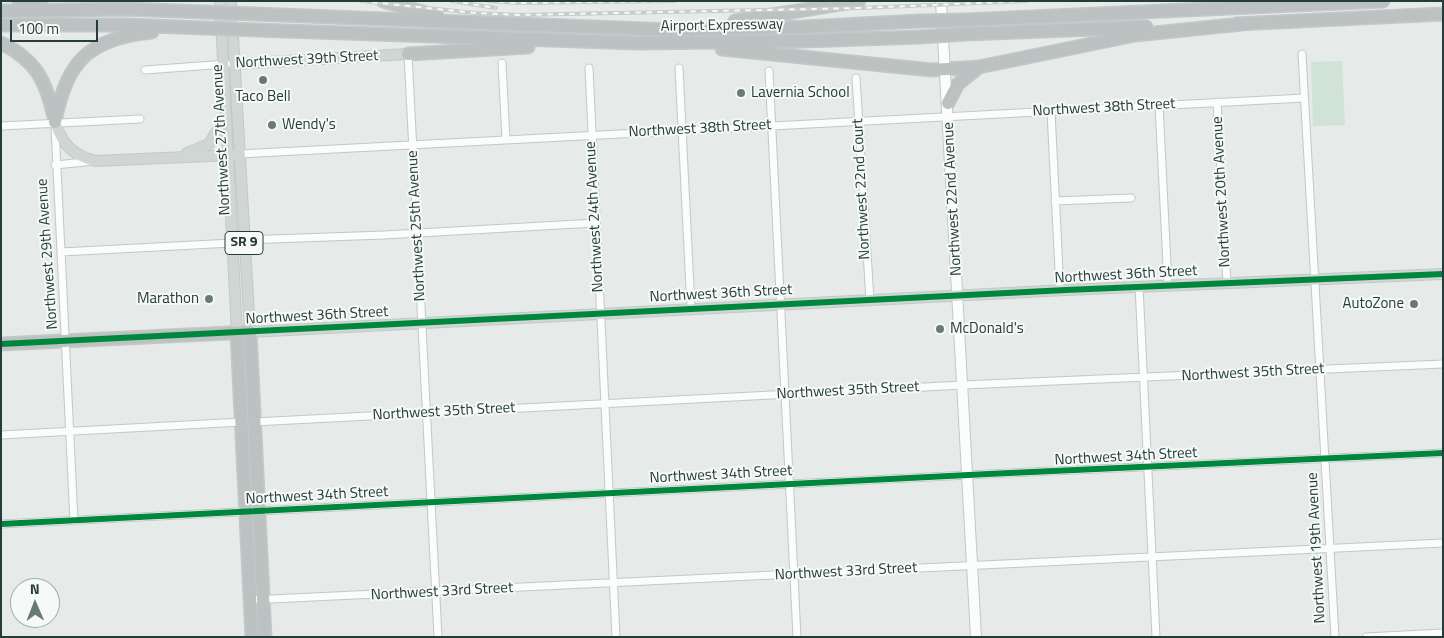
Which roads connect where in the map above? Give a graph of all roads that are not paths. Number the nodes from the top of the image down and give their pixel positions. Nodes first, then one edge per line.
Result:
1 (41, 1) edge
2 (220, 1) edge
3 (232, 1) edge
4 (383, 1) edge
5 (859, 1) edge
6 (942, 1) edge
7 (1383, 1) edge
8 (1, 7) edge
9 (1, 11) edge
10 (1443, 14) edge
11 (464, 23) junction
12 (1242, 24) junction
13 (1, 26) edge
14 (204, 28) junction
15 (671, 30) junction
16 (574, 42) junction
17 (1, 43) edge
18 (693, 44) junction
19 (408, 54) junction
20 (1302, 54) dead end
21 (502, 63) dead end
22 (224, 64) junction
23 (235, 64) junction
24 (979, 67) junction
25 (589, 68) dead end
26 (679, 68) dead end
27 (946, 68) junction
28 (145, 70) dead end
29 (769, 71) dead end
30 (856, 78) dead end
31 (1304, 98) junction
32 (1217, 102) junction
33 (948, 103) junction
34 (1159, 105) junction
35 (1051, 112) junction
36 (948, 116) junction
37 (226, 117) junction
38 (140, 119) dead end
39 (858, 121) junction
40 (55, 122) junction
41 (772, 125) junction
42 (1, 126) edge
43 (682, 130) junction
44 (590, 135) junction
45 (506, 139) junction
46 (413, 144) junction
47 (240, 154) junction
48 (227, 155) junction
49 (168, 157) junction
50 (96, 161) junction
51 (55, 165) junction
52 (1131, 198) dead end
53 (1055, 201) junction
54 (231, 220) junction
55 (595, 223) junction
56 (418, 233) junction
57 (244, 240) junction
58 (232, 243) junction
59 (61, 252) junction
60 (1443, 274) edge
61 (1315, 279) junction
62 (1226, 282) junction
63 (1168, 285) junction
64 (1139, 286) junction
65 (1060, 290) junction
66 (958, 296) junction
67 (870, 300) junction
68 (779, 304) junction
69 (691, 308) junction
70 (600, 313) junction
71 (422, 322) junction
72 (243, 332) junction
73 (66, 340) junction
74 (1, 344) edge
75 (1443, 364) edge
76 (1321, 370) junction
77 (1143, 378) junction
78 (963, 385) junction
79 (785, 394) junction
80 (606, 405) junction
81 (426, 413) junction
82 (250, 426) junction
83 (70, 431) junction
84 (1, 435) edge
85 (1443, 454) edge
86 (1325, 459) junction
87 (1147, 468) junction
88 (968, 475) junction
89 (789, 485) junction
90 (611, 493) junction
91 (431, 502) junction
92 (252, 512) junction
93 (74, 521) junction
94 (1, 524) edge
95 (1443, 543) edge
96 (1330, 550) junction
97 (1151, 557) junction
98 (973, 564) junction
99 (794, 575) junction
100 (614, 583) junction
101 (436, 592) junction
102 (256, 600) junction
103 (1443, 633) edge
104 (252, 637) edge
105 (265, 637) edge
106 (438, 637) edge
107 (616, 637) edge
108 (797, 637) edge
109 (976, 637) edge
110 (1156, 637) edge
111 (1335, 637) edge
112 (1366, 637) edge

1 - 8 highway
2 - 22 main road, Northwest 27th Avenue / SR 9
3 - 23 main road, Northwest 27th Avenue / SR 9
4 - 11 highway
5 - 15 highway
6 - 27 main road, Northwest 22nd Avenue
7 - 15 highway, Airport Expressway, bridge
9 - 11 highway, Airport Expressway, bridge
10 - 12 highway, Airport Expressway
11 - 15 highway, Airport Expressway
12 - 18 highway, Airport Expressway, bridge
12 - 24 highway
13 - 14 highway, Airport Expressway
14 - 16 highway, Airport Expressway, bridge
14 - 40 highway
16 - 18 highway, Airport Expressway
16 - 19 highway
17 - 40 highway
18 - 27 highway
19 - 23 main road, Northwest 39th Street
19 - 46 street, Northwest 25th Avenue
20 - 31 street, Northwest 19th Avenue
21 - 45 street
22 - 23 street, Northwest 39th Street
22 - 28 street, Northwest 39th Street
22 - 37 main road, Northwest 27th Avenue / SR 9
23 - 47 main road, Northwest 27th Avenue / SR 9
24 - 27 highway
24 - 33 highway
25 - 44 street, Northwest 24th Avenue
26 - 43 street
27 - 33 main road, Northwest 22nd Avenue
29 - 41 street
30 - 39 street, Northwest 22nd Court
31 - 32 street, Northwest 38th Street
31 - 61 street, Northwest 19th Avenue
32 - 34 street, Northwest 38th Street
32 - 62 street, Northwest 20th Avenue
33 - 36 main road, Northwest 22nd Avenue
34 - 35 street, Northwest 38th Street
34 - 63 street
35 - 36 street, Northwest 38th Street
35 - 53 street
36 - 39 street, Northwest 38th Street
36 - 66 main road, Northwest 22nd Avenue
37 - 48 main road, Northwest 27th Avenue / SR 9
37 - 49 main road
38 - 40 street
39 - 41 street, Northwest 38th Street
39 - 67 street, Northwest 22nd Court
40 - 42 street
40 - 50 main road, Northwest 38th Street
40 - 51 street, Northwest 29th Avenue
41 - 43 street, Northwest 38th Street
41 - 68 street
43 - 44 street, Northwest 38th Street
43 - 69 street
44 - 45 street, Northwest 38th Street
44 - 55 street, Northwest 24th Avenue
45 - 46 street, Northwest 38th Street
46 - 47 street, Northwest 38th Street
46 - 56 street, Northwest 25th Avenue
47 - 48 main road, Northwest 38th Street
47 - 57 main road, Northwest 27th Avenue / SR 9
48 - 49 main road, Northwest 38th Street
48 - 54 main road, Northwest 27th Avenue / SR 9
49 - 50 main road, Northwest 38th Street
50 - 51 street, Northwest 38th Street
51 - 59 street, Northwest 29th Avenue
52 - 53 street
53 - 65 street
54 - 57 main road
54 - 58 main road, Northwest 27th Avenue / SR 9
55 - 56 street
55 - 70 street, Northwest 24th Avenue
56 - 57 street
56 - 71 street, Northwest 25th Avenue
57 - 72 main road, Northwest 27th Avenue / SR 9
58 - 59 street
58 - 72 main road, Northwest 27th Avenue / SR 9
59 - 73 street, Northwest 29th Avenue
60 - 61 main road, Northwest 36th Street
61 - 62 main road, Northwest 36th Street
61 - 76 street, Northwest 19th Avenue
62 - 63 main road, Northwest 36th Street
63 - 64 main road, Northwest 36th Street
64 - 65 main road, Northwest 36th Street
64 - 77 street
65 - 66 main road, Northwest 36th Street
66 - 67 main road, Northwest 36th Street
66 - 78 main road, Northwest 22nd Avenue
67 - 68 main road, Northwest 36th Street
68 - 69 main road, Northwest 36th Street
68 - 79 street
69 - 70 main road, Northwest 36th Street
70 - 71 main road, Northwest 36th Street
70 - 80 street, Northwest 24th Avenue
71 - 72 main road, Northwest 36th Street
71 - 81 street, Northwest 25th Avenue
72 - 73 highway, Northwest 36th Street
72 - 82 highway, Northwest 27th Avenue / SR 9
73 - 74 highway, Northwest 36th Street
73 - 83 street, Northwest 29th Avenue
75 - 76 street, Northwest 35th Street
76 - 77 street, Northwest 35th Street
76 - 86 street, Northwest 19th Avenue
77 - 78 street, Northwest 35th Street
77 - 87 street
78 - 79 street, Northwest 35th Street
78 - 88 main road, Northwest 22nd Avenue
79 - 80 street, Northwest 35th Street
79 - 89 street
80 - 81 street, Northwest 35th Street
80 - 90 street, Northwest 24th Avenue
81 - 82 street, Northwest 35th Street
81 - 91 street, Northwest 25th Avenue
82 - 83 street, Northwest 35th Street
82 - 92 highway, Northwest 27th Avenue / SR 9
83 - 84 street, Northwest 35th Street
83 - 93 street, Northwest 29th Avenue
85 - 86 street, Northwest 34th Street
86 - 87 street, Northwest 34th Street
86 - 96 street, Northwest 19th Avenue
87 - 88 street, Northwest 34th Street
87 - 97 street
88 - 89 street, Northwest 34th Street
88 - 98 main road, Northwest 22nd Avenue
89 - 90 street, Northwest 34th Street
89 - 99 street
90 - 91 street, Northwest 34th Street
90 - 100 street, Northwest 24th Avenue
91 - 92 street, Northwest 34th Street
91 - 101 street, Northwest 25th Avenue
92 - 93 street, Northwest 34th Street
92 - 102 highway, Northwest 27th Avenue / SR 9
93 - 94 street, Northwest 34th Street
95 - 96 street, Northwest 33rd Street
96 - 97 street, Northwest 33rd Street
96 - 111 street, Northwest 19th Avenue
97 - 98 street, Northwest 33rd Street
97 - 110 street
98 - 99 street, Northwest 33rd Street
98 - 109 main road, Northwest 22nd Avenue
99 - 100 street, Northwest 33rd Street
99 - 108 street
100 - 101 street, Northwest 33rd Street
100 - 107 street, Northwest 24th Avenue
101 - 102 street, Northwest 33rd Street
101 - 106 street, Northwest 25th Avenue
102 - 104 highway, Northwest 27th Avenue / SR 9
102 - 105 highway, Northwest 27th Avenue / SR 9
103 - 112 street

